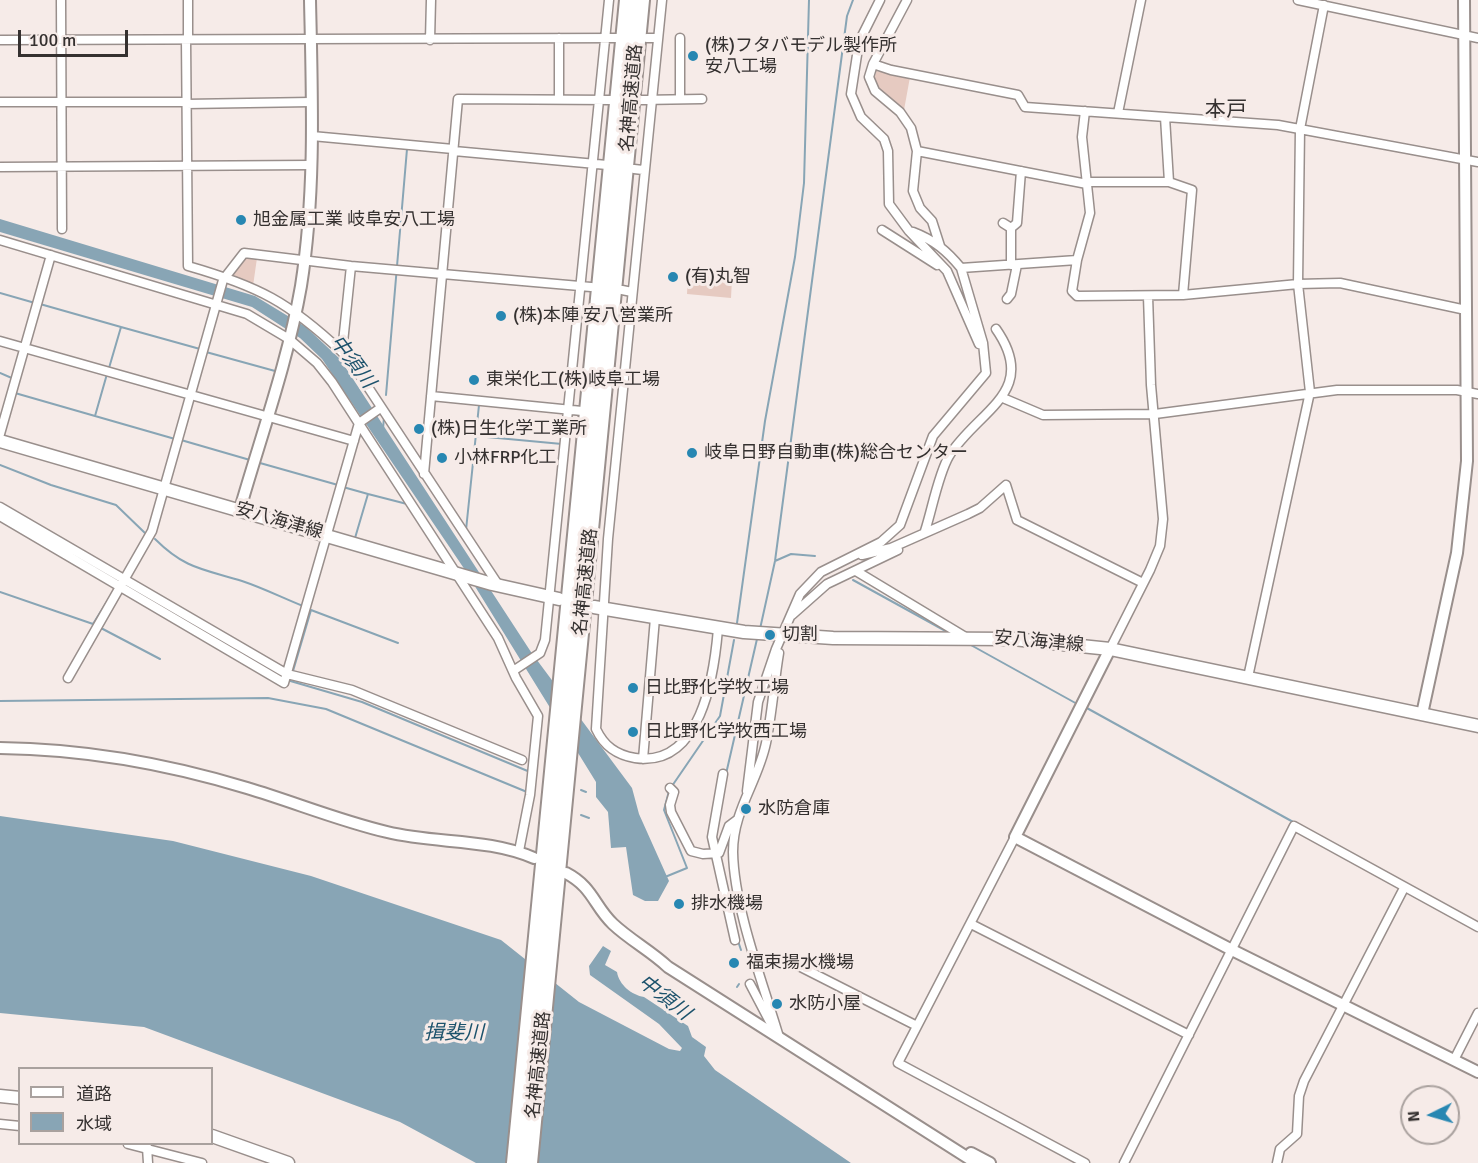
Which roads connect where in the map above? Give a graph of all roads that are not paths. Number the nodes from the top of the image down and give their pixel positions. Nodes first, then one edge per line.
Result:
1 (61, 0) edge
2 (188, 0) edge
3 (310, 0) edge
4 (431, 0) edge
5 (609, 0) edge
6 (628, 0) edge
7 (641, 0) edge
8 (662, 0) edge
9 (880, 0) edge
10 (907, 0) edge
11 (1141, 0) edge
12 (1298, 0) edge
13 (1464, 0) edge
14 (1324, 5) junction
15 (1464, 35) junction
16 (606, 37) junction
17 (559, 38) junction
18 (617, 38) dead end
19 (680, 38) dead end
20 (1478, 38) edge
21 (61, 39) junction
22 (187, 39) junction
23 (0, 40) edge
24 (311, 40) junction
25 (430, 40) junction
26 (873, 64) junction
27 (559, 99) junction
28 (600, 99) junction
29 (680, 99) junction
30 (702, 99) dead end
31 (611, 100) dead end
32 (645, 100) junction
33 (0, 102) edge
34 (61, 102) junction
35 (311, 102) junction
36 (186, 103) junction
37 (1085, 111) junction
38 (1118, 113) junction
39 (1165, 117) junction
40 (1300, 129) junction
41 (312, 136) junction
42 (454, 150) junction
43 (917, 151) junction
44 (1465, 159) junction
45 (594, 162) junction
46 (1478, 162) edge
47 (311, 165) junction
48 (607, 165) dead end
49 (62, 166) junction
50 (186, 166) junction
51 (0, 167) edge
52 (1021, 171) junction
53 (1170, 182) junction
54 (1087, 183) junction
55 (62, 229) dead end
56 (882, 230) dead end
57 (909, 231) junction
58 (0, 240) edge
59 (940, 246) junction
60 (51, 255) junction
61 (304, 259) junction
62 (1077, 260) junction
63 (1014, 265) junction
64 (351, 266) junction
65 (961, 268) junction
66 (947, 271) junction
67 (443, 274) junction
68 (224, 278) junction
69 (1299, 284) junction
70 (587, 287) junction
71 (622, 290) dead end
72 (632, 292) junction
73 (1183, 295) junction
74 (1149, 296) junction
75 (1007, 299) dead end
76 (217, 302) junction
77 (1466, 310) junction
78 (296, 312) junction
79 (996, 330) dead end
80 (289, 338) junction
81 (0, 341) edge
82 (25, 348) junction
83 (342, 352) junction
84 (985, 355) junction
85 (1310, 392) junction
86 (1473, 392) edge
87 (191, 394) junction
88 (431, 396) junction
89 (1003, 398) junction
90 (379, 409) dead end
91 (570, 410) junction
92 (582, 411) dead end
93 (609, 413) dead end
94 (620, 414) junction
95 (1155, 414) junction
96 (267, 416) junction
97 (360, 422) junction
98 (0, 434) edge
99 (0, 441) edge
100 (354, 441) junction
101 (424, 474) junction
102 (165, 487) junction
103 (0, 507) edge
104 (240, 509) junction
105 (0, 516) edge
106 (557, 533) junction
107 (921, 533) junction
108 (328, 535) junction
109 (569, 535) dead end
110 (597, 538) dead end
111 (608, 539) junction
112 (856, 556) junction
113 (856, 571) junction
114 (458, 574) junction
115 (122, 582) junction
116 (1143, 583) junction
117 (495, 585) junction
118 (555, 598) junction
119 (599, 608) junction
120 (792, 616) junction
121 (656, 618) junction
122 (718, 629) junction
123 (782, 635) junction
124 (967, 638) junction
125 (1110, 649) junction
126 (515, 669) junction
127 (287, 674) junction
128 (68, 678) dead end
129 (1248, 678) junction
130 (1422, 714) junction
131 (1478, 726) edge
132 (0, 748) edge
133 (643, 759) junction
134 (522, 760) dead end
135 (723, 774) dead end
136 (670, 788) dead end
137 (747, 791) junction
138 (737, 820) junction
139 (1015, 837) junction
140 (519, 851) junction
141 (715, 854) junction
142 (534, 858) dead end
143 (566, 873) dead end
144 (1404, 888) junction
145 (547, 909) junction
146 (971, 924) junction
147 (1478, 927) edge
148 (735, 940) dead end
149 (1232, 950) junction
150 (788, 960) dead end
151 (750, 984) dead end
152 (1343, 1004) junction
153 (1478, 1013) edge
154 (917, 1026) junction
155 (1189, 1035) junction
156 (779, 1037) junction
157 (1454, 1060) junction
158 (1478, 1072) edge
159 (0, 1096) edge
160 (18, 1098) edge
161 (0, 1124) edge
162 (18, 1126) edge
163 (213, 1136) edge
164 (136, 1145) edge
165 (951, 1145) junction
166 (147, 1148) junction
167 (148, 1163) edge
168 (202, 1163) edge
169 (288, 1163) edge
170 (515, 1163) edge
171 (529, 1163) edge
172 (976, 1163) edge
173 (990, 1163) edge
174 (1085, 1163) edge
175 (1124, 1163) edge
176 (1277, 1163) edge

1 - 21 street
2 - 22 street
3 - 24 street
4 - 25 street
5 - 16 street
6 - 145 highway, 名神高速道路
7 - 145 highway, 名神高速道路
8 - 32 street
9 - 57 street
10 - 26 street
11 - 38 street
12 - 14 street
13 - 15 street
14 - 15 street
14 - 40 street
15 - 20 street
15 - 44 street
16 - 17 street
16 - 18 street
16 - 28 street
17 - 25 street
17 - 27 street
19 - 29 street
21 - 22 street
21 - 23 street
21 - 34 street
22 - 24 street
22 - 36 street
24 - 25 street
24 - 35 street
26 - 37 street
26 - 43 street
27 - 28 street
27 - 42 street
28 - 31 street
28 - 45 street
29 - 30 street
29 - 32 street
32 - 72 street
33 - 34 street
34 - 36 street
34 - 49 street
35 - 36 street
35 - 41 street
36 - 50 street
37 - 38 street
37 - 54 street
38 - 39 street
39 - 40 street
39 - 53 street
40 - 44 street
40 - 69 street
41 - 42 street
41 - 47 street
42 - 45 street
42 - 67 street
43 - 52 street
43 - 59 street
44 - 46 street
44 - 77 street
45 - 48 street
45 - 70 street
47 - 50 street
47 - 61 street
49 - 50 street
49 - 51 street
49 - 55 street
50 - 68 street
52 - 54 street
52 - 63 street
53 - 54 street
53 - 73 street
54 - 62 street
56 - 66 street
57 - 59 street
57 - 66 street
58 - 60 street
59 - 65 street
60 - 76 street
60 - 82 street
61 - 64 street
61 - 68 street
61 - 78 street
62 - 63 street
62 - 74 street
63 - 65 street
63 - 75 street
64 - 67 street
64 - 83 street
65 - 84 street
66 - 84 street
67 - 70 street
67 - 88 street
68 - 76 street
68 - 78 street
69 - 73 street
69 - 77 street
69 - 85 street
70 - 91 street
71 - 72 street
72 - 94 street
73 - 74 street
74 - 95 street
76 - 80 street
76 - 87 street
77 - 86 street
78 - 80 street
78 - 83 street
79 - 89 street
80 - 96 street
80 - 97 street
81 - 82 street
82 - 87 street
82 - 98 street
83 - 101 street
84 - 112 street
85 - 86 street
85 - 95 street
85 - 129 street
86 - 130 street
87 - 96 street
87 - 102 street
88 - 91 street
88 - 101 street
89 - 95 street
89 - 107 street
90 - 97 street
91 - 92 street
91 - 106 street
93 - 94 street
94 - 111 street
95 - 116 street
96 - 100 street
96 - 104 street
97 - 100 street
97 - 114 street
99 - 102 main road, 安八海津線
100 - 108 street
101 - 117 street
102 - 104 main road, 安八海津線
102 - 115 street
103 - 115 street
104 - 108 main road, 安八海津線
105 - 115 street
106 - 109 street
106 - 118 street
107 - 112 street
107 - 113 street
107 - 116 street
108 - 114 main road, 安八海津線
108 - 127 street
110 - 111 street
111 - 119 street
112 - 120 street
113 - 120 street
113 - 124 street
114 - 117 main road, 安八海津線
114 - 126 street
115 - 127 street
115 - 128 street
116 - 125 street
117 - 118 main road, 安八海津線
118 - 126 street
119 - 121 main road, 安八海津線
119 - 133 street
120 - 123 street
121 - 122 main road, 安八海津線
121 - 133 street
122 - 123 main road, 安八海津線
122 - 133 street
123 - 124 main road, 安八海津線
123 - 137 street
123 - 137 street
124 - 125 main road, 安八海津線
125 - 129 main road, 安八海津線
125 - 139 street
126 - 140 street
127 - 134 street
129 - 130 main road, 安八海津線
130 - 131 main road, 安八海津線
132 - 140 street
135 - 141 street
136 - 141 street
137 - 138 street
138 - 141 street
138 - 156 street
139 - 146 street
139 - 149 street
140 - 142 street
141 - 148 street
143 - 156 street
144 - 147 street
144 - 149 street
144 - 152 street
145 - 170 highway, 名神高速道路
145 - 171 highway, 名神高速道路
146 - 154 street
146 - 155 street
149 - 152 street
149 - 155 street
150 - 154 street
151 - 156 street
152 - 157 street
152 - 176 street
153 - 157 street
154 - 174 street
155 - 175 street
156 - 165 street
157 - 158 street
159 - 160 main road
161 - 162 street
163 - 169 main road
164 - 166 street
165 - 172 street
165 - 173 street
166 - 167 street
166 - 168 street

